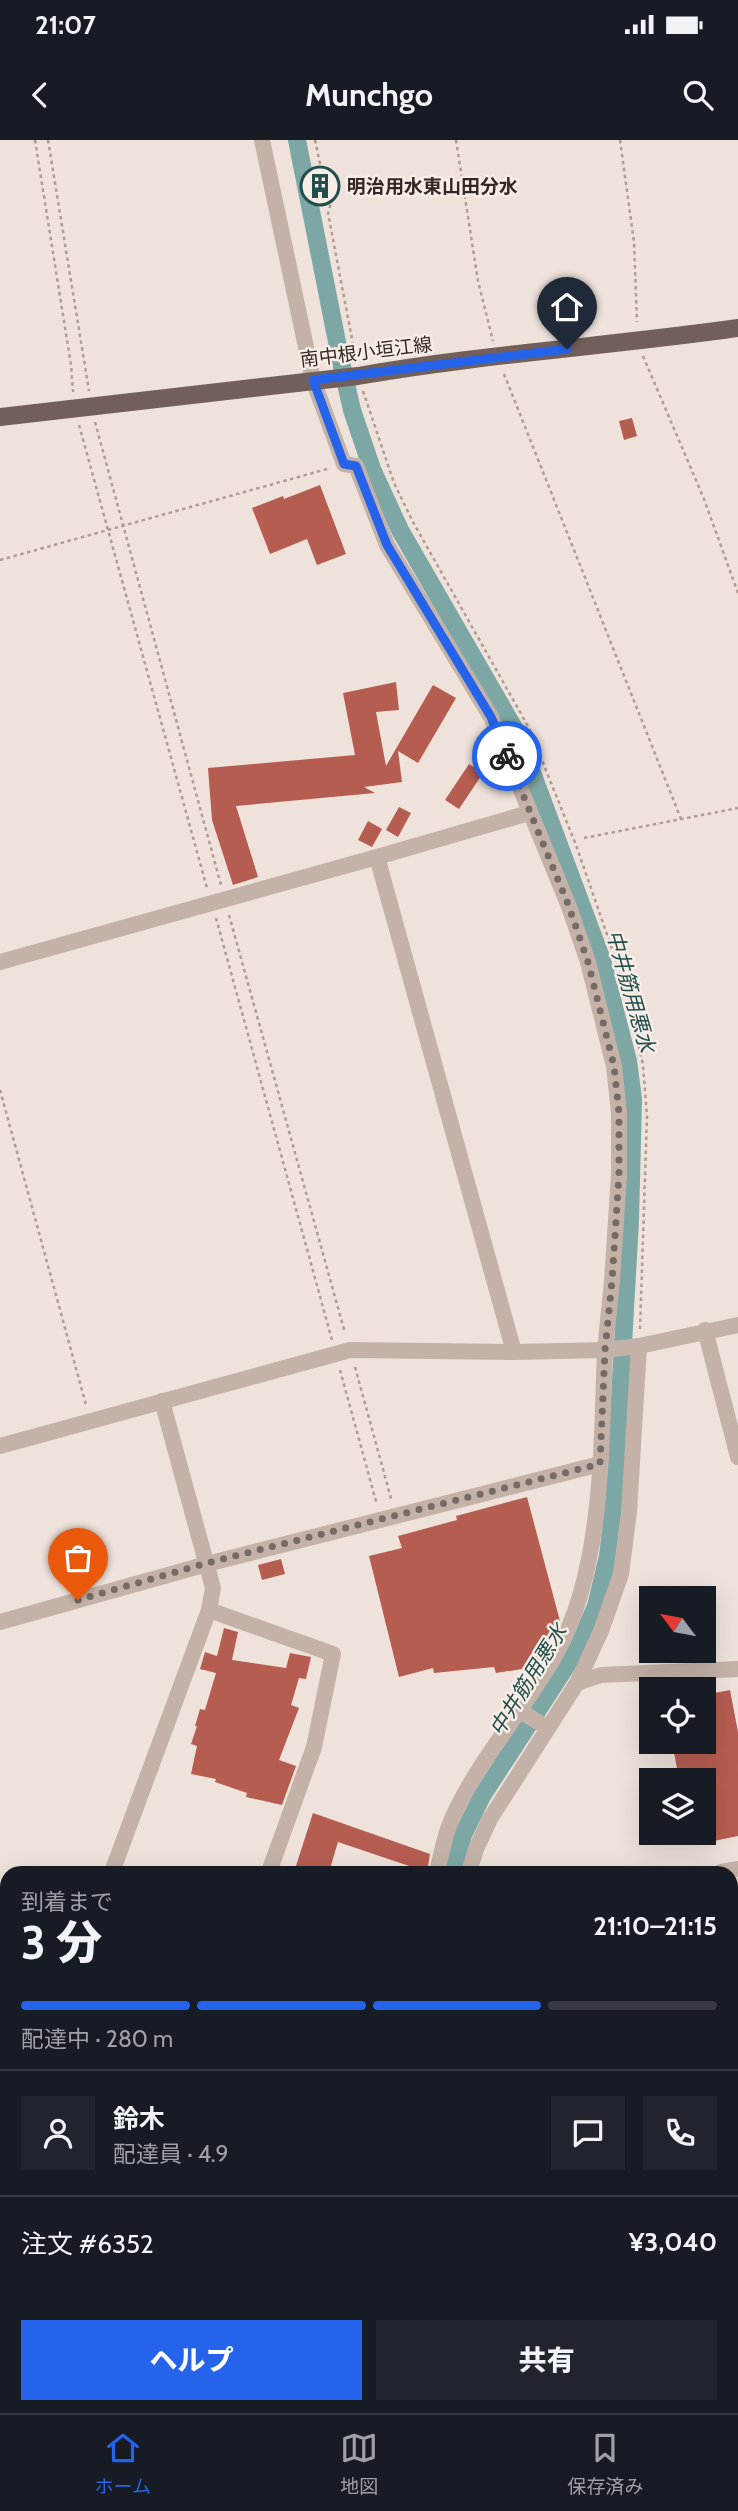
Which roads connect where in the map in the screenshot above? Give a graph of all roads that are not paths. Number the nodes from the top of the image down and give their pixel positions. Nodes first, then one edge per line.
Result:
1 (262, 140) edge
2 (738, 328) edge
3 (320, 380) junction
4 (0, 417) edge
5 (529, 813) junction
6 (376, 857) junction
7 (0, 961) edge
8 (738, 1325) edge
9 (705, 1330) junction
10 (639, 1346) junction
11 (605, 1350) junction
12 (514, 1352) junction
13 (162, 1401) junction
14 (0, 1446) edge
15 (738, 1457) edge
16 (600, 1464) junction
17 (207, 1563) junction
18 (209, 1610) junction
19 (0, 1622) edge
20 (738, 1669) edge
21 (578, 1683) junction
22 (520, 1711) junction
23 (548, 1728) junction
24 (114, 1866) edge
25 (271, 1866) edge
26 (438, 1866) edge
27 (471, 1866) edge

1 - 3 street
2 - 3 main road, 南中根小垣江線
3 - 4 main road, 南中根小垣江線
3 - 5 street
5 - 6 street
5 - 11 street
6 - 7 street
6 - 12 street
8 - 9 street
9 - 10 street
9 - 15 street
10 - 11 street
10 - 21 street
11 - 12 street
11 - 16 street
12 - 13 street
13 - 14 street
13 - 17 street
16 - 17 street
16 - 22 street
17 - 18 street
17 - 19 street
18 - 24 street
18 - 25 street
20 - 21 street
21 - 23 street
22 - 23 street
22 - 26 street
23 - 27 street

